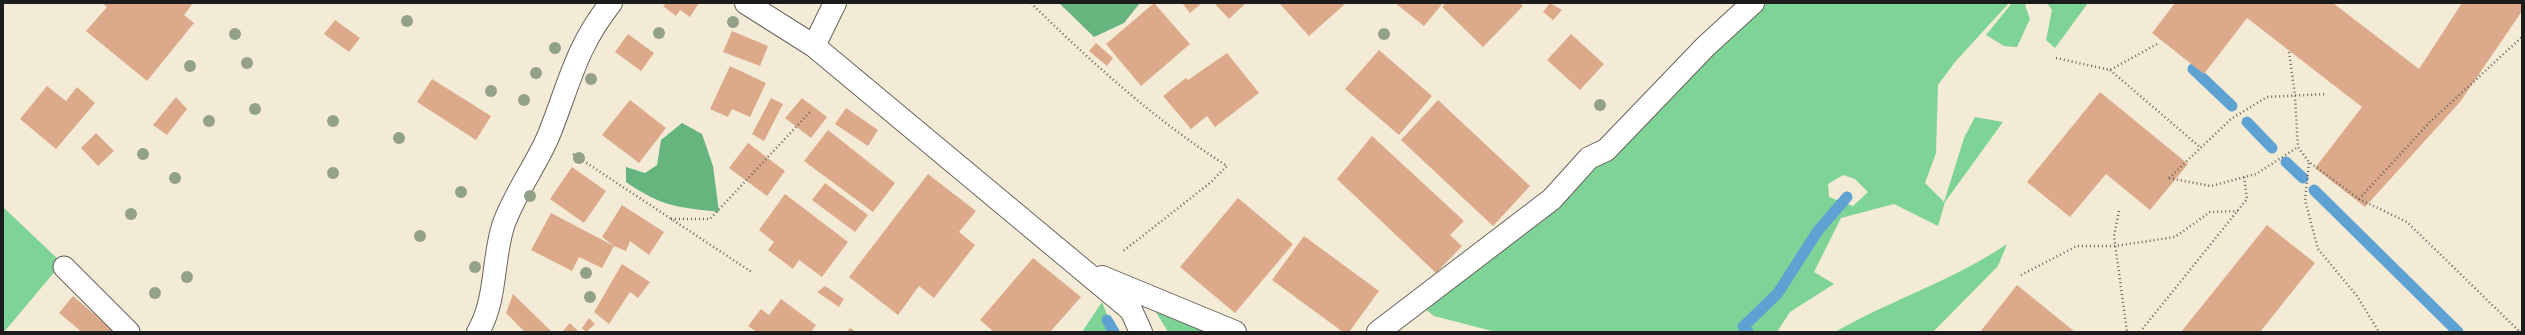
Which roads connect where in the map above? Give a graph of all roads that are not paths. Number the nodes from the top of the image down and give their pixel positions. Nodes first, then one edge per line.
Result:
1 (611, 3) edge
2 (746, 3) edge
3 (835, 3) edge
4 (1753, 3) edge
5 (814, 46) junction
6 (64, 267) dead end
7 (1094, 274) road end
8 (481, 331) edge
9 (129, 332) edge
10 (1142, 332) edge
11 (1235, 332) edge
12 (1378, 332) edge

1 - 8 street
2 - 5 street
3 - 5 street
4 - 12 street
5 - 10 street
6 - 9 lane
7 - 11 street

